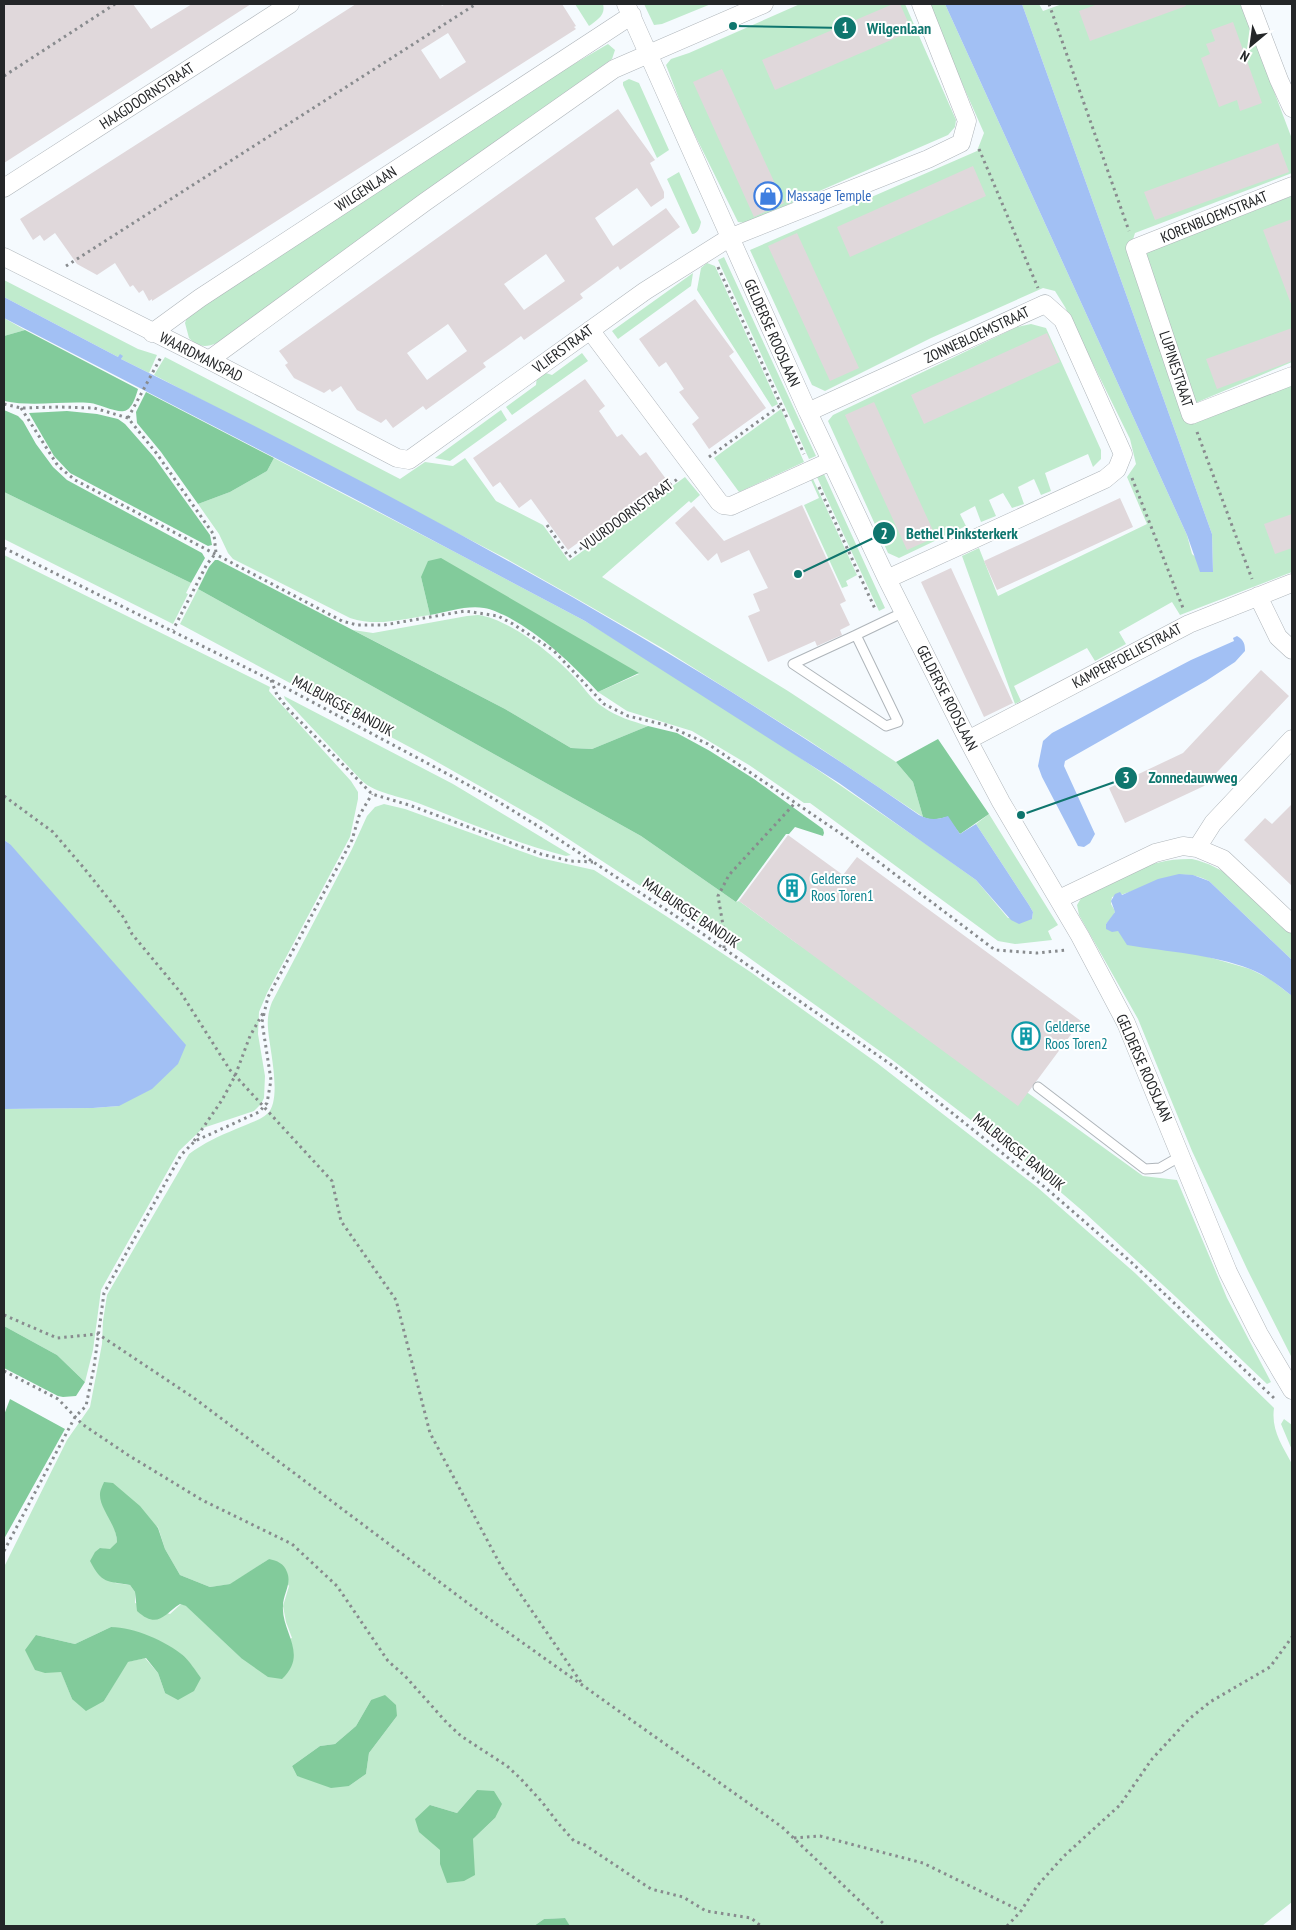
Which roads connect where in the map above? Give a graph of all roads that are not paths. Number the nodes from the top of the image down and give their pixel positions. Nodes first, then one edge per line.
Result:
1 (290, 4) edge
2 (764, 4) edge
3 (921, 4) edge
4 (1250, 4) edge
5 (629, 9) edge
6 (649, 53) junction
7 (1292, 108) edge
8 (1292, 186) edge
9 (4, 188) edge
10 (729, 238) junction
11 (1135, 248) joint
12 (4, 257) edge
13 (590, 330) junction
14 (152, 332) junction
15 (209, 360) junction
16 (1292, 376) edge
17 (808, 412) junction
18 (397, 458) joint
19 (831, 461) junction
20 (887, 579) junction
21 (1292, 583) edge
22 (1258, 596) junction
23 (904, 612) junction
24 (856, 635) junction
25 (1292, 650) edge
26 (1292, 739) edge
27 (968, 740) junction
28 (1197, 848) junction
29 (1059, 899) junction
30 (1292, 924) edge
31 (1038, 1088) dead end
32 (1182, 1156) junction
33 (1291, 1384) edge

1 - 9 street, HAAGDOORNSTRAAT
2 - 6 street
3 - 10 street, VLIERSTRAAT
4 - 7 street
5 - 6 street, GELDERSE ROOSLAAN
5 - 14 street, WILGENLAAN
6 - 10 street, GELDERSE ROOSLAAN
6 - 15 street
8 - 11 street, KORENBLOEMSTRAAT
10 - 13 street, VLIERSTRAAT
10 - 17 street, GELDERSE ROOSLAAN
11 - 16 street, LUPINESTRAAT
12 - 14 street, WAARDMANSPAD
13 - 18 street, VLIERSTRAAT
13 - 19 street
14 - 15 street, WAARDMANSPAD
15 - 18 street, WAARDMANSPAD
17 - 19 street, GELDERSE ROOSLAAN
17 - 20 street, ZONNEBLOEMSTRAAT
19 - 20 street, GELDERSE ROOSLAAN
20 - 23 street, GELDERSE ROOSLAAN
21 - 22 street, KAMPERFOELIESTRAAT
22 - 25 street
22 - 27 street, KAMPERFOELIESTRAAT
23 - 24 lane
23 - 27 street, GELDERSE ROOSLAAN
24 - 24 lane
26 - 28 street
27 - 29 street, GELDERSE ROOSLAAN
28 - 29 street
28 - 30 street
29 - 32 street, GELDERSE ROOSLAAN
31 - 32 lane
32 - 33 street, GELDERSE ROOSLAAN

